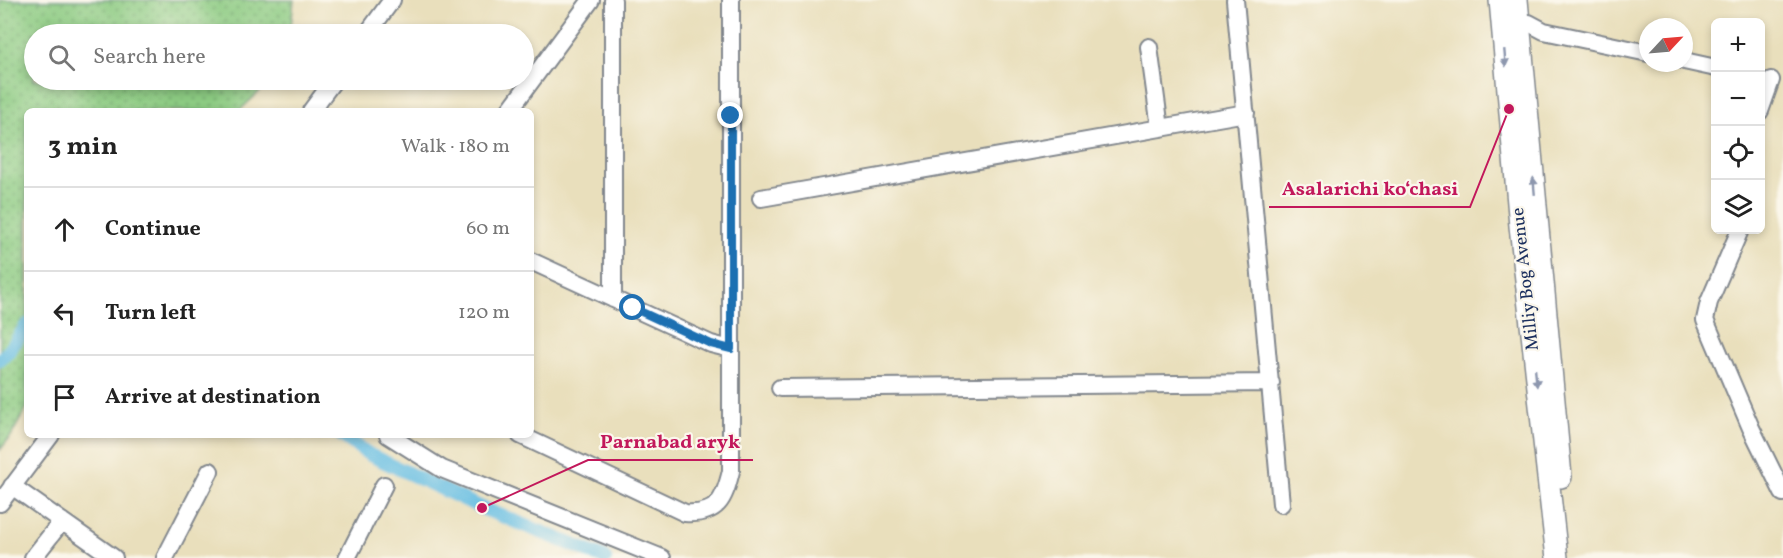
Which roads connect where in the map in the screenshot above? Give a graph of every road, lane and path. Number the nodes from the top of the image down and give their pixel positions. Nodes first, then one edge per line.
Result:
1 (392, 0) edge
2 (591, 0) edge
3 (613, 0) edge
4 (731, 0) edge
5 (1235, 0) edge
6 (1500, 0) edge
7 (1517, 0) edge
8 (374, 24) edge
9 (1510, 24) junction
10 (1149, 46) dead end
11 (1639, 51) edge
12 (1693, 63) edge
13 (1711, 67) edge
14 (534, 78) edge
15 (1771, 80) edge
16 (327, 90) edge
17 (525, 90) edge
18 (1765, 99) edge
19 (313, 108) edge
20 (512, 108) edge
21 (1246, 113) junction
22 (1160, 128) junction
23 (761, 198) dead end
24 (1528, 225) junction
25 (1738, 234) edge
26 (534, 262) edge
27 (613, 299) junction
28 (731, 349) junction
29 (1271, 382) junction
30 (780, 388) dead end
31 (49, 438) edge
32 (393, 438) edge
33 (526, 438) edge
34 (210, 471) dead end
35 (384, 485) dead end
36 (12, 486) junction
37 (1783, 493) edge
38 (0, 503) edge
39 (1281, 504) dead end
40 (62, 521) junction
41 (33, 558) edge
42 (114, 558) edge
43 (165, 558) edge
44 (347, 558) edge
45 (662, 558) edge
46 (1557, 558) edge
47 (1570, 558) edge

1 - 8 street
2 - 14 street
3 - 27 street
4 - 28 street
5 - 21 street
6 - 9 main road, Milliy Bog Avenue
7 - 9 main road, Milliy Bog Avenue
9 - 11 street
9 - 24 main road, Milliy Bog Avenue
10 - 22 street
12 - 13 street
15 - 18 street
16 - 19 street
17 - 20 street
21 - 22 street
21 - 29 street
22 - 23 street
24 -> 46 main road, Milliy Bog Avenue
24 - 47 main road, Milliy Bog Avenue
25 - 37 street
26 - 27 street
27 - 28 street
28 - 33 street
29 - 30 street
29 - 39 street
31 - 36 street
32 - 45 street
34 - 43 street
35 - 44 street
36 - 38 street
36 - 40 street
40 - 41 street
40 - 42 street

